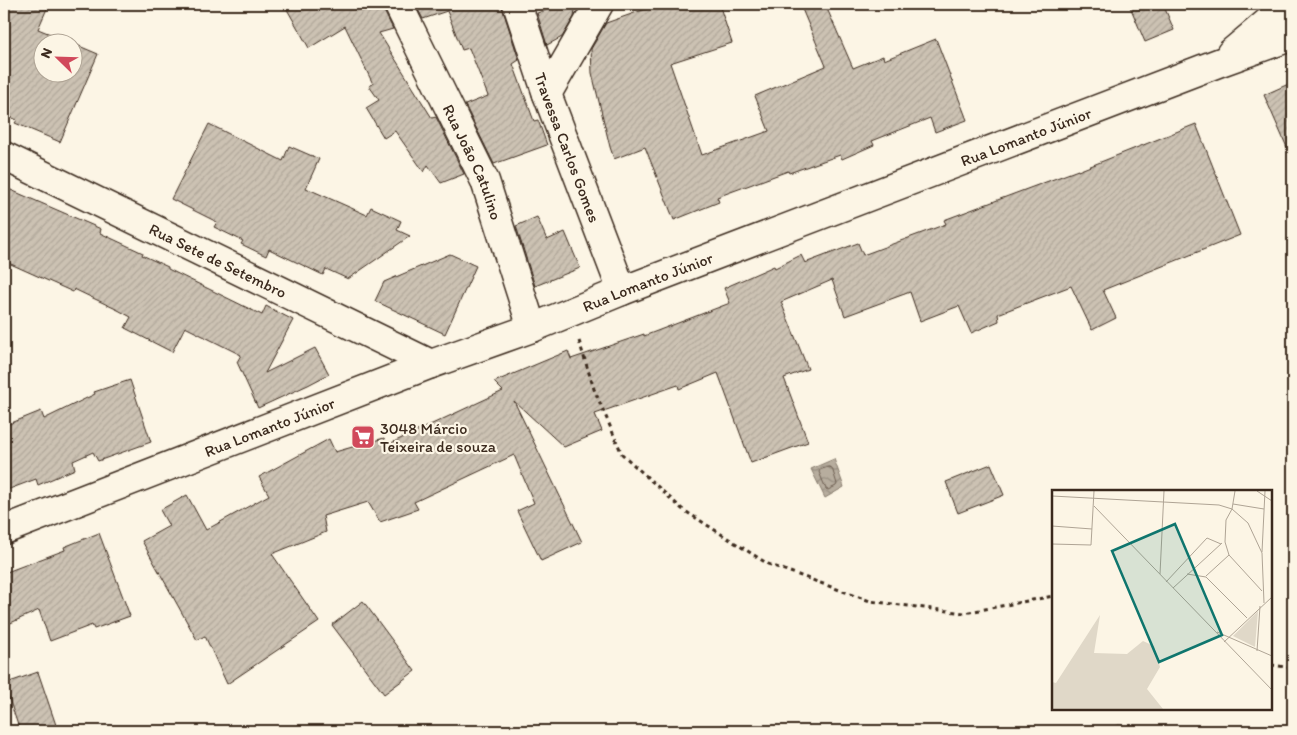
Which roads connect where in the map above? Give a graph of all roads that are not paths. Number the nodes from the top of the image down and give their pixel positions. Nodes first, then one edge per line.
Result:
1 (398, 4) edge
2 (516, 4) edge
3 (599, 4) edge
4 (1288, 4) edge
5 (1293, 36) edge
6 (1218, 64) junction
7 (547, 94) junction
8 (4, 156) edge
9 (622, 291) junction
10 (532, 328) junction
11 (431, 364) junction
12 (4, 530) edge

1 - 10 street, Rua João Catulino
2 - 7 street, Travessa Carlos Gomes
3 - 7 street
4 - 6 street
5 - 6 street, Rua Lomanto Júnior
6 - 9 street, Rua Lomanto Júnior
7 - 9 street, Travessa Carlos Gomes
8 - 11 street, Rua Sete de Setembro
9 - 10 street, Rua Lomanto Júnior
10 - 11 street, Rua Lomanto Júnior
11 - 12 street, Rua Lomanto Júnior

